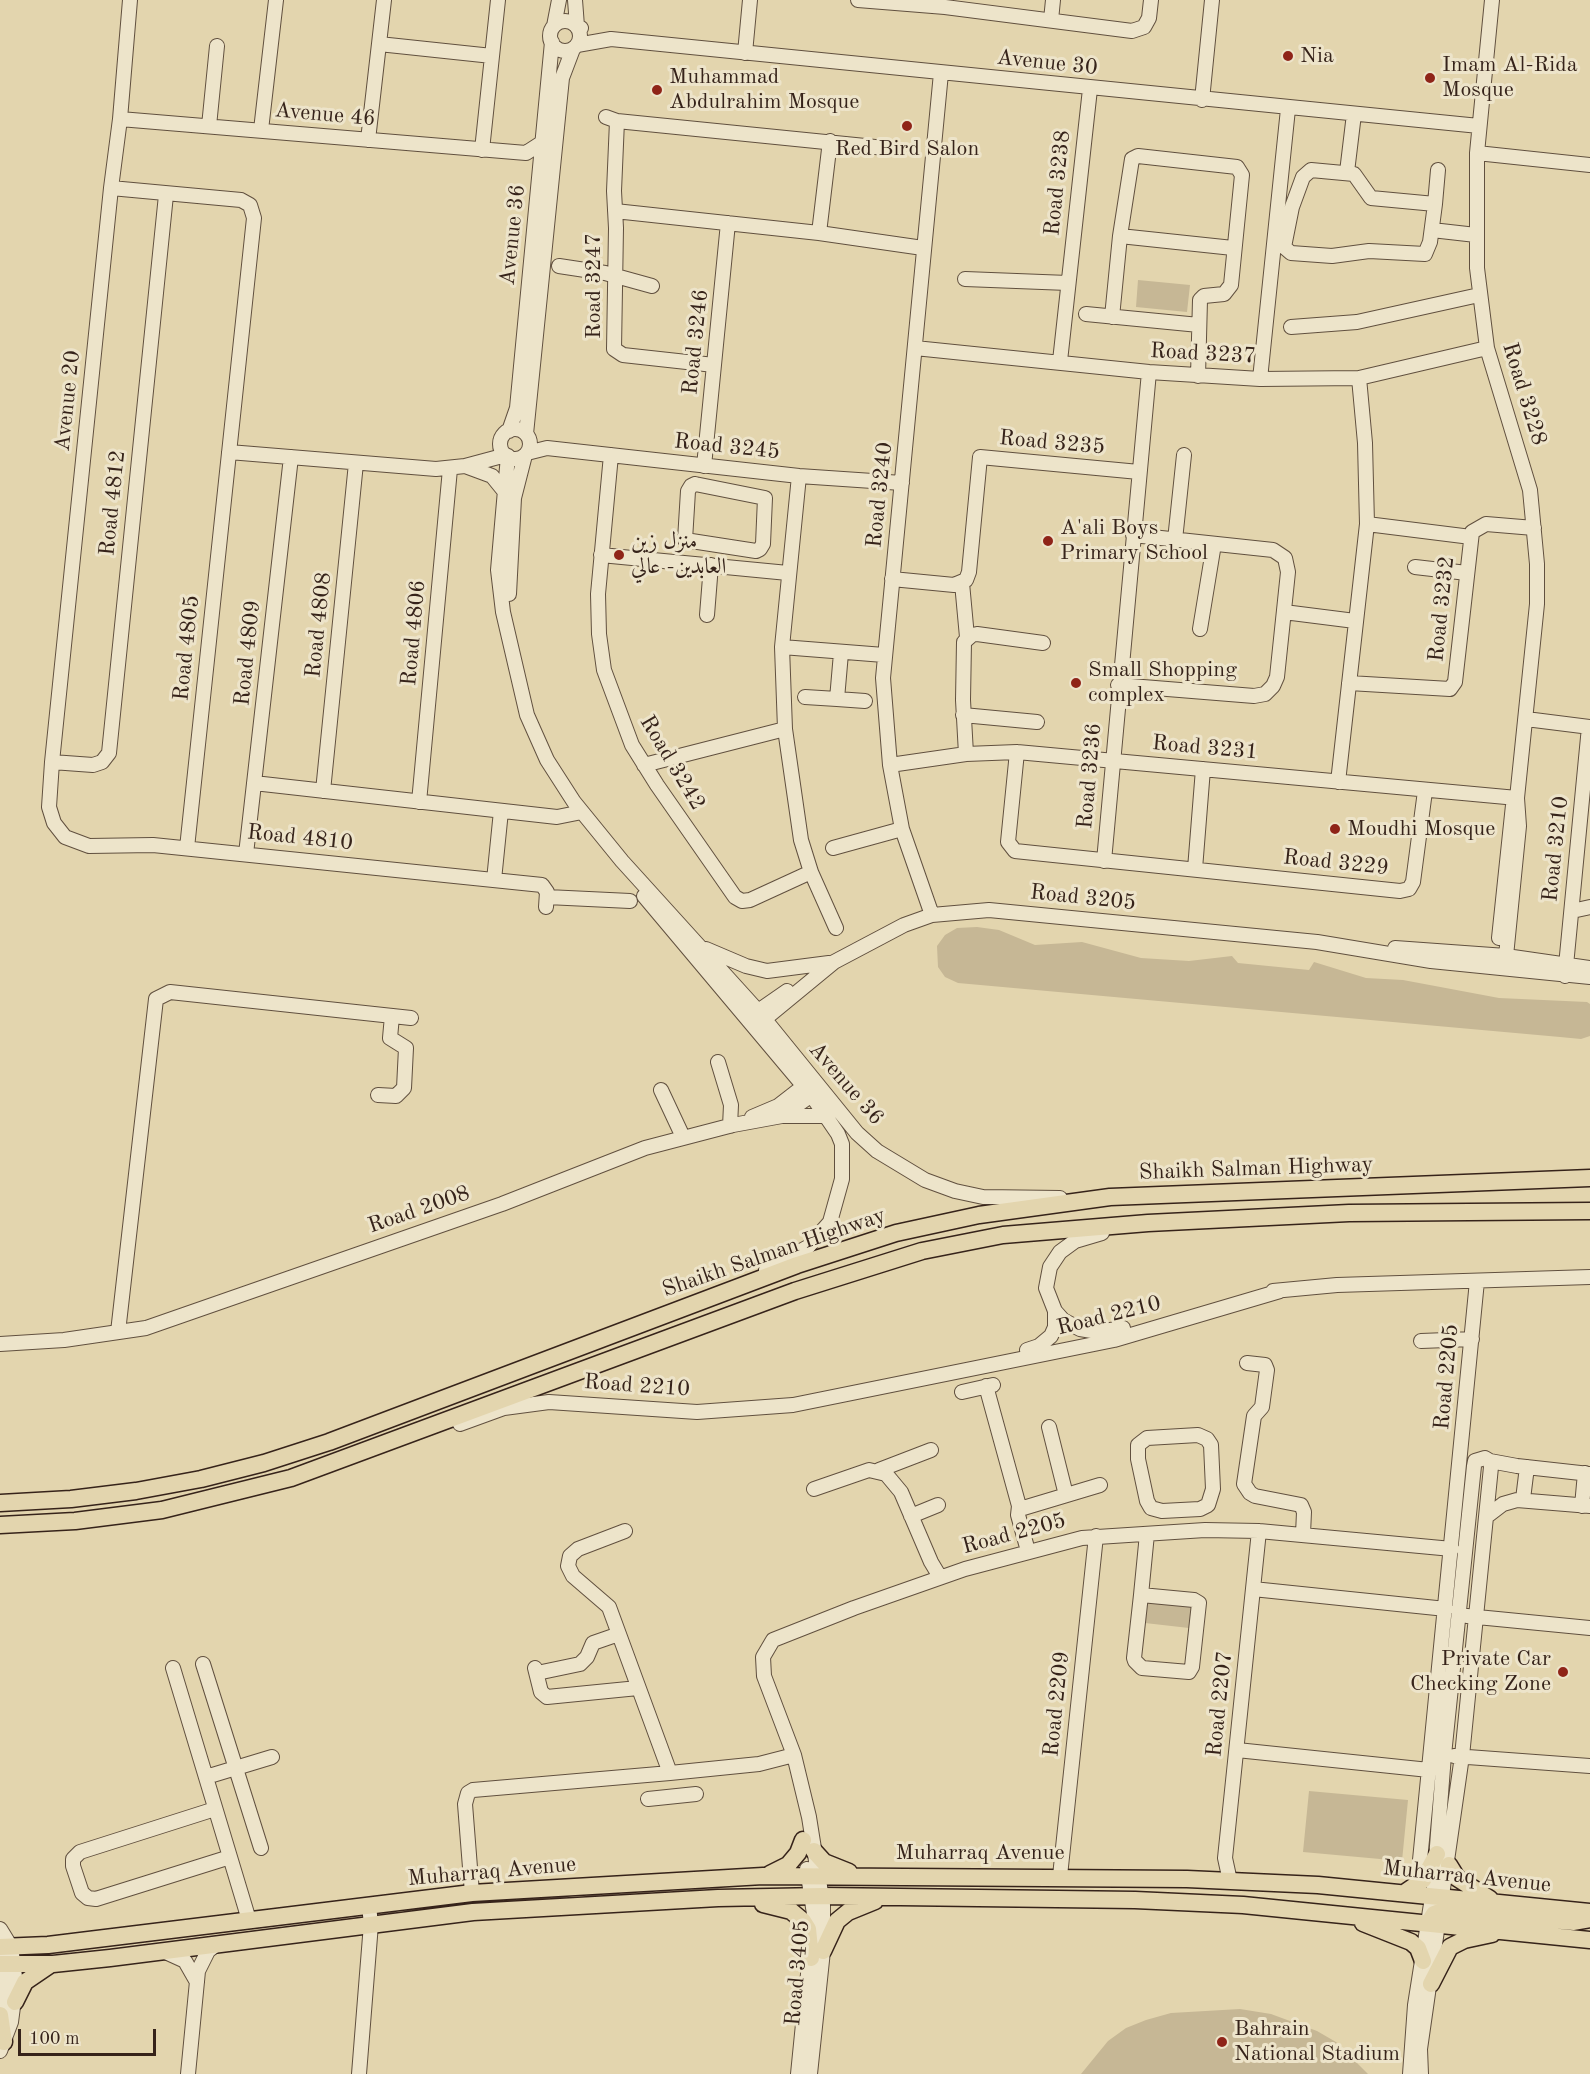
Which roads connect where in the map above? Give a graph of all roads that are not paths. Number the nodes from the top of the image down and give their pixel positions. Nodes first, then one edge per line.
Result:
1 (130, 0) edge
2 (276, 0) edge
3 (384, 0) edge
4 (498, 0) edge
5 (559, 0) edge
6 (575, 0) edge
7 (750, 0) edge
8 (858, 0) edge
9 (1053, 0) edge
10 (1151, 0) edge
11 (1212, 0) edge
12 (1492, 0) edge
13 (945, 4) edge
14 (1051, 20) junction
15 (554, 26) junction
16 (577, 26) junction
17 (611, 39) junction
18 (552, 42) junction
19 (379, 45) junction
20 (218, 46) dead end
21 (575, 47) junction
22 (745, 53) junction
23 (492, 56) junction
24 (941, 73) junction
25 (1090, 89) junction
26 (1202, 99) junction
27 (1288, 109) junction
28 (1354, 114) junction
29 (120, 118) junction
30 (209, 126) junction
31 (1479, 126) junction
32 (261, 130) junction
33 (368, 140) junction
34 (830, 141) junction
35 (543, 142) junction
36 (885, 148) dead end
37 (482, 150) junction
38 (526, 153) junction
39 (1477, 153) junction
40 (1590, 165) edge
41 (541, 167) junction
42 (1438, 170) dead end
43 (1347, 172) junction
44 (111, 188) junction
45 (166, 195) junction
46 (1435, 204) junction
47 (615, 211) junction
48 (729, 223) junction
49 (1432, 230) junction
50 (819, 233) junction
51 (1476, 234) junction
52 (1120, 236) junction
53 (923, 248) junction
54 (1233, 248) junction
55 (559, 266) dead end
56 (614, 276) junction
57 (964, 279) dead end
58 (1068, 283) junction
59 (652, 286) dead end
60 (1479, 295) junction
61 (1086, 314) dead end
62 (1112, 317) junction
63 (1199, 325) junction
64 (1291, 327) dead end
65 (915, 348) junction
66 (1487, 348) junction
67 (1060, 361) junction
68 (714, 365) junction
69 (1149, 372) junction
70 (1198, 376) junction
71 (1359, 378) junction
72 (1260, 379) junction
73 (506, 434) junction
74 (527, 436) junction
75 (548, 448) junction
76 (230, 452) junction
77 (526, 454) junction
78 (611, 455) junction
79 (1184, 455) dead end
80 (507, 456) junction
81 (291, 457) junction
82 (356, 463) junction
83 (465, 466) junction
84 (704, 466) junction
85 (724, 467) junction
86 (450, 469) junction
87 (1139, 472) junction
88 (799, 476) junction
89 (902, 483) junction
90 (722, 489) junction
91 (505, 492) junction
92 (1367, 524) junction
93 (1534, 528) junction
94 (1133, 535) junction
95 (1471, 537) junction
96 (1175, 540) junction
97 (1214, 544) junction
98 (601, 555) junction
99 (711, 565) junction
100 (1415, 567) dead end
101 (788, 573) junction
102 (1467, 573) junction
103 (892, 579) junction
104 (962, 583) junction
105 (1284, 612) junction
106 (707, 615) dead end
107 (1355, 621) junction
108 (1200, 629) dead end
109 (967, 637) junction
110 (1043, 644) dead end
111 (782, 646) junction
112 (841, 653) junction
113 (884, 655) junction
114 (513, 662) junction
115 (1348, 683) junction
116 (1118, 685) junction
117 (805, 697) dead end
118 (837, 699) junction
119 (865, 701) dead end
120 (963, 715) junction
121 (1526, 719) junction
122 (1037, 722) dead end
123 (1590, 727) edge
124 (785, 729) junction
125 (1017, 752) junction
126 (966, 754) junction
127 (1113, 761) junction
128 (52, 762) junction
129 (644, 765) junction
130 (890, 765) junction
131 (1203, 769) junction
132 (1338, 782) junction
133 (254, 783) junction
134 (323, 791) junction
135 (1425, 791) junction
136 (1517, 798) junction
137 (419, 802) junction
138 (49, 807) joint
139 (501, 811) junction
140 (582, 812) junction
141 (902, 829) junction
142 (187, 848) junction
143 (833, 848) dead end
144 (246, 854) junction
145 (622, 861) junction
146 (1104, 861) junction
147 (1195, 869) junction
148 (811, 872) junction
149 (494, 880) junction
150 (630, 901) dead end
151 (1590, 907) edge
152 (1572, 910) junction
153 (932, 915) junction
154 (836, 928) dead end
155 (699, 945) junction
156 (1362, 948) junction
157 (1503, 960) junction
158 (834, 962) junction
159 (1590, 968) edge
160 (1566, 971) junction
161 (1590, 977) edge
162 (392, 1016) junction
163 (411, 1018) dead end
164 (756, 1019) junction
165 (718, 1062) dead end
166 (812, 1088) junction
167 (661, 1090) dead end
168 (378, 1095) dead end
169 (782, 1116) junction
170 (826, 1116) junction
171 (732, 1126) junction
172 (683, 1137) junction
173 (1590, 1178) edge
174 (1110, 1197) junction
175 (1590, 1203) edge
176 (1573, 1210) junction
177 (1590, 1211) edge
178 (1148, 1222) junction
179 (1590, 1277) edge
180 (754, 1281) junction
181 (1477, 1281) junction
182 (1280, 1291) junction
183 (1055, 1311) junction
184 (118, 1332) junction
185 (1472, 1339) junction
186 (1421, 1341) dead end
187 (0, 1344) edge
188 (1247, 1363) dead end
189 (945, 1374) junction
190 (962, 1392) dead end
191 (1049, 1427) dead end
192 (931, 1450) dead end
193 (1490, 1461) junction
194 (332, 1464) junction
195 (1527, 1467) junction
196 (879, 1470) junction
197 (1588, 1474) edge
198 (1100, 1485) dead end
199 (814, 1489) dead end
200 (1066, 1495) junction
201 (1523, 1499) junction
202 (0, 1503) edge
203 (938, 1504) dead end
204 (1586, 1506) edge
205 (1185, 1510) junction
206 (1019, 1512) junction
207 (911, 1516) junction
208 (1486, 1517) junction
209 (0, 1525) edge
210 (625, 1530) dead end
211 (1259, 1531) junction
212 (1188, 1532) junction
213 (1148, 1534) junction
214 (1303, 1534) junction
215 (1096, 1536) junction
216 (1452, 1549) junction
217 (1028, 1551) junction
218 (937, 1579) junction
219 (1253, 1589) junction
220 (1141, 1595) junction
221 (1452, 1612) junction
222 (1476, 1617) junction
223 (1590, 1628) edge
224 (619, 1634) junction
225 (203, 1664) dead end
226 (173, 1668) dead end
227 (638, 1688) junction
228 (1237, 1750) junction
229 (1444, 1755) junction
230 (1462, 1756) junction
231 (272, 1757) dead end
232 (795, 1760) junction
233 (1590, 1766) edge
234 (236, 1768) junction
235 (1429, 1770) junction
236 (685, 1772) junction
237 (670, 1773) junction
238 (206, 1777) junction
239 (648, 1799) dead end
240 (215, 1809) junction
241 (1438, 1810) junction
242 (1456, 1811) junction
243 (808, 1845) junction
244 (261, 1848) dead end
245 (230, 1857) junction
246 (1420, 1860) dead end
247 (1443, 1860) junction
248 (763, 1876) junction
249 (812, 1876) junction
250 (858, 1876) junction
251 (1060, 1876) junction
252 (1230, 1881) junction
253 (1318, 1885) junction
254 (472, 1893) junction
255 (1404, 1893) junction
256 (817, 1897) junction
257 (886, 1897) junction
258 (718, 1898) junction
259 (1493, 1901) junction
260 (1243, 1905) junction
261 (369, 1906) junction
262 (1438, 1910) junction
263 (1590, 1912) edge
264 (1342, 1916) junction
265 (1590, 1919) edge
266 (249, 1920) junction
267 (371, 1924) junction
268 (0, 1929) edge
269 (1506, 1932) junction
270 (1590, 1940) edge
271 (225, 1943) junction
272 (163, 1951) junction
273 (817, 1954) junction
274 (5, 1957) edge
275 (1423, 1961) junction
276 (53, 1964) junction
277 (197, 1982) junction
278 (1431, 1984) junction
279 (15, 2002) junction
280 (0, 2015) edge
281 (2, 2046) edge
282 (188, 2074) edge
283 (358, 2074) edge
284 (798, 2074) edge
285 (810, 2074) edge
286 (1410, 2074) edge
287 (1420, 2074) edge

1 - 29 street, Avenue 20
2 - 32 street
3 - 19 street
4 - 23 street
5 - 15 street
6 - 16 street
7 - 22 street
8 - 13 street
9 - 14 street
10 - 14 street
11 - 26 street
12 - 31 street, Road 3228
13 - 14 street
15 - 16 street
15 - 18 street
16 - 17 street, Avenue 30
16 - 21 street
17 - 21 street, Avenue 30
17 - 22 street, Avenue 30
18 - 21 street
18 - 35 street, Avenue 36
19 - 23 street
19 - 33 street
20 - 30 street
21 - 74 street, Avenue 36
22 - 24 street, Avenue 30
23 - 37 street
24 - 25 street, Avenue 30
24 - 53 street, Road 3240
25 - 26 street, Avenue 30
25 - 58 street, Road 3238
26 - 27 street, Avenue 30
27 - 28 street, Avenue 30
27 - 72 street
28 - 31 street, Avenue 30
28 - 43 street
29 - 30 street, Avenue 46
29 - 44 street, Avenue 20
30 - 32 street, Avenue 46
31 - 39 street, Road 3228
32 - 33 street, Avenue 46
33 - 37 street, Avenue 46
34 - 36 street, Road 3247
34 - 47 street, Road 3247
34 - 50 street
35 - 38 street
35 - 41 street, Avenue 36
37 - 38 street, Avenue 46
38 - 41 street
39 - 40 street
39 - 51 street, Road 3228
41 - 73 street, Avenue 36
42 - 46 street
43 - 46 street
43 - 49 street
44 - 45 street
44 - 128 street, Avenue 20
45 - 76 street, Road 4805
45 - 128 street, Road 4812
46 - 49 street
47 - 48 street
47 - 56 street, Road 3247
48 - 50 street
48 - 68 street, Road 3246
49 - 51 street
50 - 53 street
51 - 60 street, Road 3228
52 - 54 street
52 - 54 street
52 - 62 street
53 - 65 street, Road 3240
54 - 63 street
55 - 56 street
56 - 59 street
56 - 68 street, Road 3247
57 - 58 street
58 - 67 street, Road 3238
60 - 64 street
60 - 66 street, Road 3228
61 - 62 street
62 - 63 street
63 - 70 street
65 - 67 street, Road 3237
65 - 89 street, Road 3240
66 - 71 street, Road 3237
66 - 93 street, Road 3228
67 - 69 street, Road 3237
68 - 84 street, Road 3246
69 - 70 street, Road 3237
69 - 87 street, Road 3236
70 - 72 street, Road 3237
71 - 72 street, Road 3237
71 - 92 street
73 - 74 street
73 - 80 street
73 - 83 street
74 - 75 street, Road 3245
74 - 77 street
75 - 77 street, Road 3245
75 - 78 street, Road 3245
76 - 81 street
76 - 142 street, Road 4805
77 - 80 street
77 - 114 street, Avenue 36
78 - 84 street, Road 3245
78 - 98 street, Road 3242
79 - 96 street
80 - 83 street
80 - 91 street, Avenue 36
81 - 82 street
81 - 133 street, Road 4809
82 - 86 street
82 - 134 street, Road 4808
83 - 86 street
83 - 91 street
84 - 85 street, Road 3245
85 - 88 street, Road 3245
85 - 90 street
86 - 137 street, Road 4806
87 - 94 street, Road 3236
87 - 104 street, Road 3235
88 - 89 street, Road 3245
88 - 101 street
89 - 103 street, Road 3240
90 - 90 street
91 - 114 street, Avenue 36
92 - 95 street, Road 3232
92 - 107 street
93 - 95 street, Road 3232
93 - 121 street, Road 3228
94 - 96 street
94 - 116 street, Road 3236
95 - 102 street, Road 3232
96 - 97 street
97 - 105 street
97 - 108 street
98 - 99 street
98 - 129 street, Road 3242
99 - 101 street
99 - 106 street
100 - 102 street
101 - 111 street
102 - 115 street, Road 3232
103 - 104 street
103 - 113 street, Road 3240
104 - 109 street
105 - 107 street
105 - 116 street
107 - 115 street
109 - 110 street
109 - 120 street
111 - 112 street
111 - 124 street
112 - 113 street
112 - 118 street
113 - 130 street, Road 3240
114 - 140 street, Avenue 36
115 - 132 street
116 - 127 street, Road 3236
117 - 118 street
118 - 119 street
120 - 122 street
120 - 126 street
121 - 123 street, Road 3210
121 - 136 street, Road 3228
123 - 152 street, Road 3210
124 - 129 street
124 - 148 street
125 - 126 street, Road 3231
125 - 127 street, Road 3231
125 - 146 street, Road 3229
126 - 130 street, Road 3231
127 - 131 street, Road 3231
127 - 146 street, Road 3236
128 - 138 street, Avenue 20
129 - 148 street, Road 3242
130 - 141 street, Road 3240
131 - 132 street, Road 3231
131 - 147 street
132 - 135 street, Road 3231
133 - 134 street
133 - 144 street, Road 4809
134 - 137 street
135 - 136 street, Road 3231
135 - 147 street, Road 3229
136 - 157 street, Road 3228
137 - 139 street
138 - 142 street, Road 4810
139 - 140 street
139 - 149 street
140 - 145 street, Avenue 36
141 - 143 street
141 - 153 street, Road 3240
142 - 144 street, Road 4810
144 - 149 street, Road 4810
145 - 155 street, Avenue 36
145 - 164 street, Avenue 36
146 - 147 street, Road 3229
148 - 154 street
149 - 150 street, Road 4810
151 - 152 street
152 - 160 street, Road 3210
153 - 156 street, Road 3205
153 - 158 street, Road 3205
155 - 158 street
155 - 164 street, Avenue 36
156 - 157 street, Road 3205
156 - 157 street, Road 3205
157 - 160 street, Road 3205
158 - 164 street, Road 3205
159 - 160 street, Road 3205
160 - 161 street, Road 3205
162 - 163 street
162 - 168 street
162 - 184 street
164 - 166 street, Avenue 36
165 - 171 street
166 - 169 street, Road 2008
166 - 170 street, Avenue 36
166 - 171 street, Road 2008
166 - 174 street, Avenue 36
167 - 172 street
169 - 170 street
169 - 171 street, Road 2008
170 - 180 street, Avenue 36
171 - 172 street, Road 2008
172 - 184 street, Road 2008
173 - 174 main road, Shaikh Salman Highway
174 - 180 main road, Shaikh Salman Highway
175 - 176 main road
176 - 177 main road, Shaikh Salman Highway
176 - 178 main road, Shaikh Salman Highway
178 - 183 street, Road 2210
178 - 194 main road, Shaikh Salman Highway
179 - 181 street, Road 2210
180 - 202 main road, Shaikh Salman Highway
181 - 182 street, Road 2210
181 - 185 street, Road 2205
182 - 183 street, Road 2210
182 - 189 street, Road 2210
183 - 189 street, Road 2210
184 - 187 street, Road 2008
185 - 186 street
185 - 216 street, Road 2205
188 - 214 street
189 - 194 street, Road 2210
190 - 206 street
191 - 200 street
192 - 196 street
193 - 195 street
193 - 208 street
193 - 221 street
194 - 209 main road, Shaikh Salman Highway
195 - 197 street
195 - 201 street
196 - 199 street
196 - 207 street
197 - 204 street
198 - 200 street
200 - 206 street
201 - 204 street
201 - 208 street
203 - 207 street
205 - 205 street
205 - 212 street
206 - 217 street
207 - 218 street
208 - 222 street
210 - 224 street
211 - 212 street, Road 2205
211 - 214 street, Road 2205
211 - 219 street, Road 2207
212 - 213 street, Road 2205
213 - 215 street, Road 2205
213 - 220 street
214 - 216 street, Road 2205
215 - 217 street, Road 2205
215 - 251 street, Road 2209
216 - 221 street, Road 2205
217 - 218 street, Road 2205
218 - 232 street, Road 2205
219 - 221 street
219 - 228 street, Road 2207
220 - 220 street
221 - 222 street
221 - 229 street
221 - 235 street, Road 2205
222 - 223 street
222 - 230 street
224 - 227 street
224 - 227 street
225 - 234 street
226 - 238 street
227 - 237 street
228 - 235 street
228 - 252 street, Road 2207
229 - 230 street
229 - 241 street
230 - 233 street
230 - 242 street
231 - 234 street
232 - 236 street
232 - 243 street, Road 2205
234 - 238 street
234 - 244 street
235 - 246 street, Road 2205
236 - 237 street
236 - 239 street
237 - 254 street
238 - 240 street
240 - 245 street
240 - 245 street
241 - 242 street
241 - 247 street
242 - 247 street
243 - 248 main road
243 - 249 street, Road 2205
243 - 250 main road
245 - 266 street
247 - 255 main road
247 - 259 main road
247 - 262 street
248 - 249 main road, Muharraq Avenue
248 - 254 main road, Muharraq Avenue
249 - 250 main road, Muharraq Avenue
249 - 256 street, Road 3405
250 - 251 main road, Muharraq Avenue
251 - 252 main road, Muharraq Avenue
252 - 253 main road, Muharraq Avenue
252 - 260 main road
253 - 255 main road, Muharraq Avenue
253 - 260 main road
254 - 261 main road, Muharraq Avenue
255 - 262 main road, Muharraq Avenue
256 - 257 main road, Muharraq Avenue
256 - 258 main road, Muharraq Avenue
256 - 273 street, Road 3405
257 - 260 main road, Muharraq Avenue
257 - 273 main road
258 - 267 main road, Muharraq Avenue
258 - 273 main road
259 - 262 main road, Muharraq Avenue
259 - 263 main road, Muharraq Avenue
260 - 264 main road, Muharraq Avenue
261 - 266 main road, Muharraq Avenue
261 - 267 street
262 - 264 main road, Muharraq Avenue
262 - 265 main road
262 - 269 main road, Muharraq Avenue
262 - 275 street
262 - 278 street
264 - 275 main road
266 - 271 main road
266 - 274 main road, Muharraq Avenue
267 - 271 main road, Muharraq Avenue
267 - 283 street
268 - 274 street
269 - 270 main road, Muharraq Avenue
269 - 278 main road
271 - 272 main road, Muharraq Avenue
271 - 277 street
272 - 276 main road, Muharraq Avenue
272 - 277 street
273 - 284 street, Road 3405
273 - 285 street, Road 3405
274 - 276 main road, Muharraq Avenue
274 - 279 street
274 - 281 street
275 - 286 street
276 - 279 main road
277 - 282 street
278 - 287 street
279 - 281 street
280 - 281 main road

